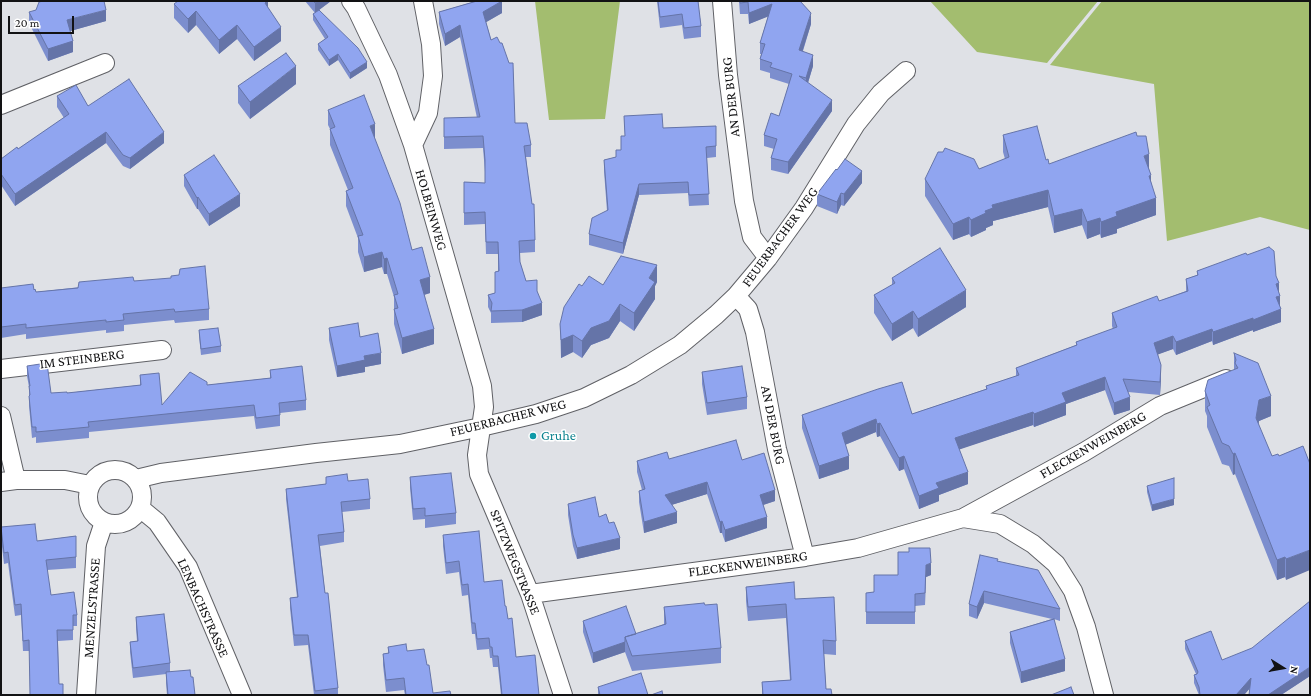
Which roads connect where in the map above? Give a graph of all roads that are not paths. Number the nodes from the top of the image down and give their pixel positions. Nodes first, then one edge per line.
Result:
1 (350, 1) edge
2 (423, 1) edge
3 (722, 1) edge
4 (105, 63) dead end
5 (906, 71) dead end
6 (1, 105) edge
7 (413, 145) junction
8 (768, 258) junction
9 (736, 296) junction
10 (162, 350) dead end
11 (1, 369) edge
12 (1226, 379) edge
13 (1, 416) edge
14 (481, 427) junction
15 (136, 479) junction
16 (9, 481) edge
17 (90, 484) junction
18 (140, 508) junction
19 (963, 518) junction
20 (104, 522) junction
21 (805, 557) junction
22 (530, 594) junction
23 (86, 695) edge
24 (242, 695) edge
25 (563, 695) edge
26 (1104, 695) edge

1 - 7 street, HOLBEINWEG
2 - 7 street
3 - 8 street, AN DER BURG
4 - 6 street
5 - 8 street, FEUERBACHER WEG
7 - 14 street, HOLBEINWEG
8 - 9 street, FEUERBACHER WEG
9 - 14 street, FEUERBACHER WEG
9 - 21 street, AN DER BURG
10 - 11 street, IM STEINBERG
12 - 19 street, FLECKENWEINBERG
13 - 16 street
14 - 15 street, FEUERBACHER WEG
14 - 22 street, SPITZWEGSTRASSE
15 - 17 street
15 - 18 street
16 - 17 street
17 - 20 street
18 - 20 street
18 - 24 street, LENBACHSTRASSE
19 - 21 street, FLECKENWEINBERG
19 - 26 street, FLECKENWEINBERG
20 - 23 street, MENZELSTRASSE
21 - 22 street, FLECKENWEINBERG
22 - 25 street, SPITZWEGSTRASSE

